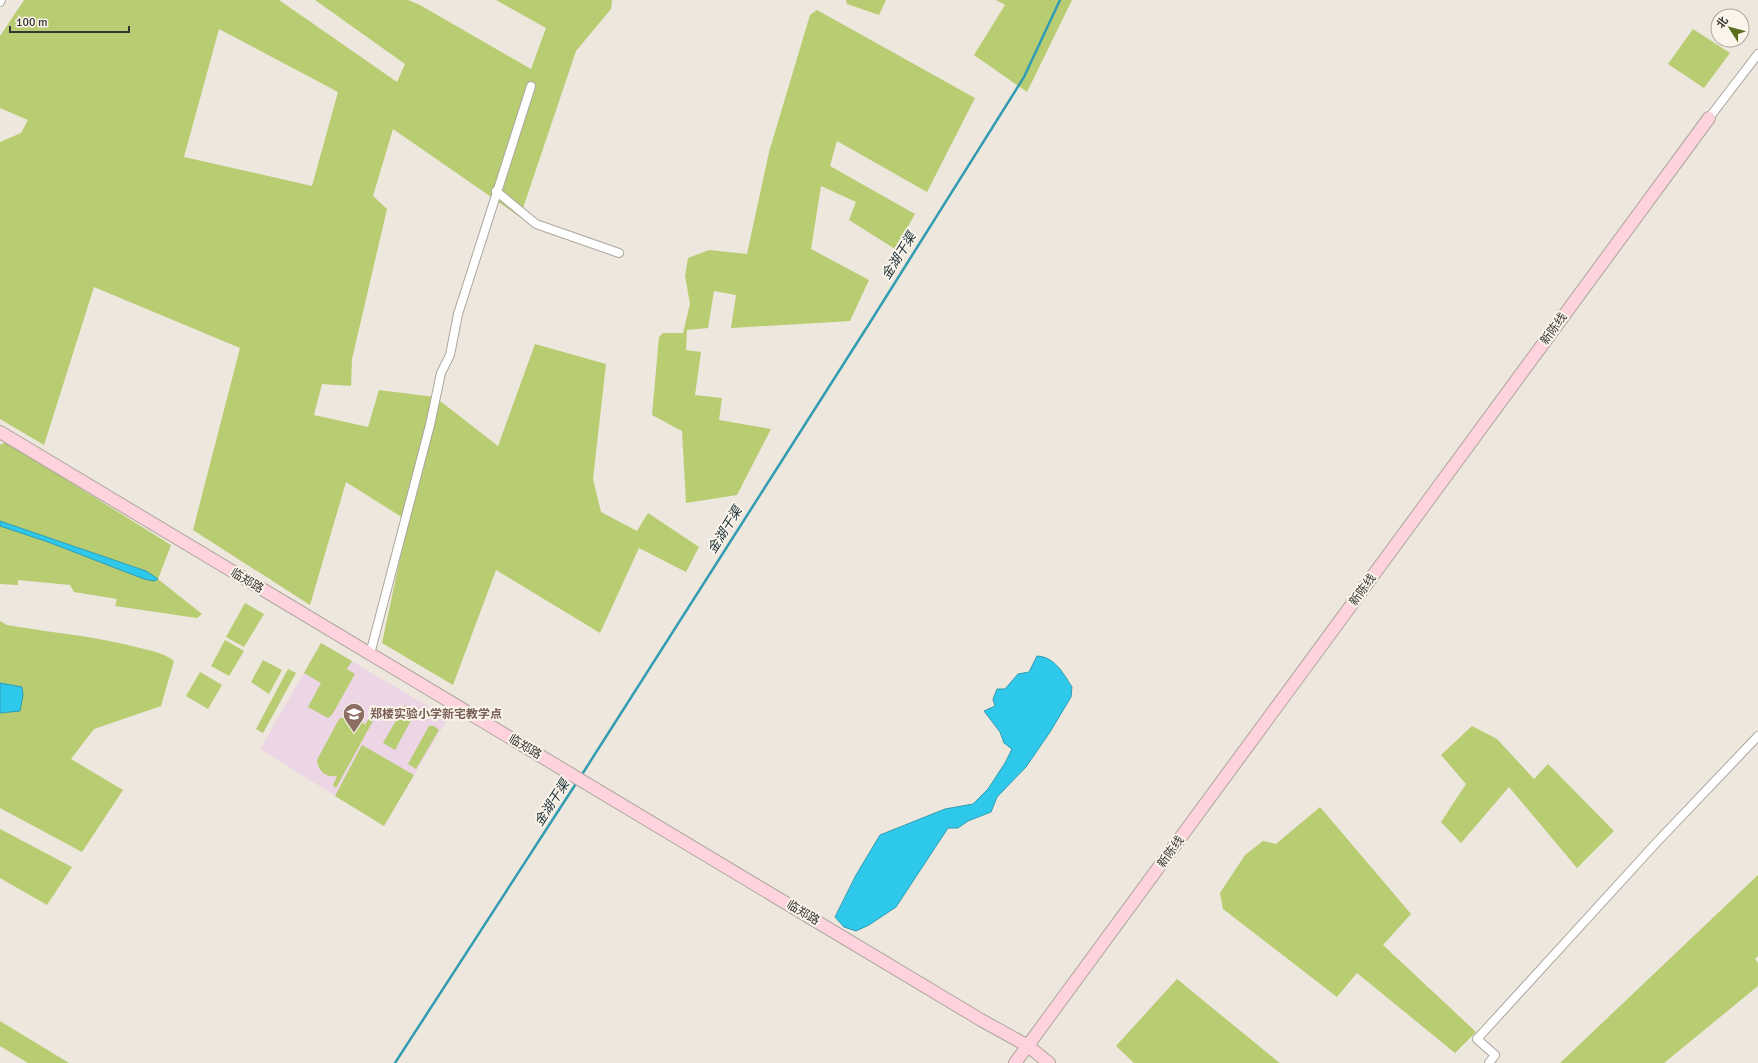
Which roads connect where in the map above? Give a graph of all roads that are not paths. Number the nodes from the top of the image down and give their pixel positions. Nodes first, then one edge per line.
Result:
1 (1758, 54) edge
2 (531, 86) dead end
3 (1710, 118) joint
4 (496, 191) junction
5 (619, 253) dead end
6 (0, 432) edge
7 (370, 654) junction
8 (1758, 736) edge
9 (1028, 1046) junction
10 (1015, 1063) edge
11 (1049, 1063) edge
12 (1489, 1063) edge

1 - 3 street
2 - 4 street
3 - 9 main road, 新陈线
4 - 5 street
4 - 7 street
6 - 7 main road, 临郑路
7 - 9 main road, 临郑路
8 - 12 street
9 - 10 main road, 新陈线
9 - 11 main road, 临郑路

